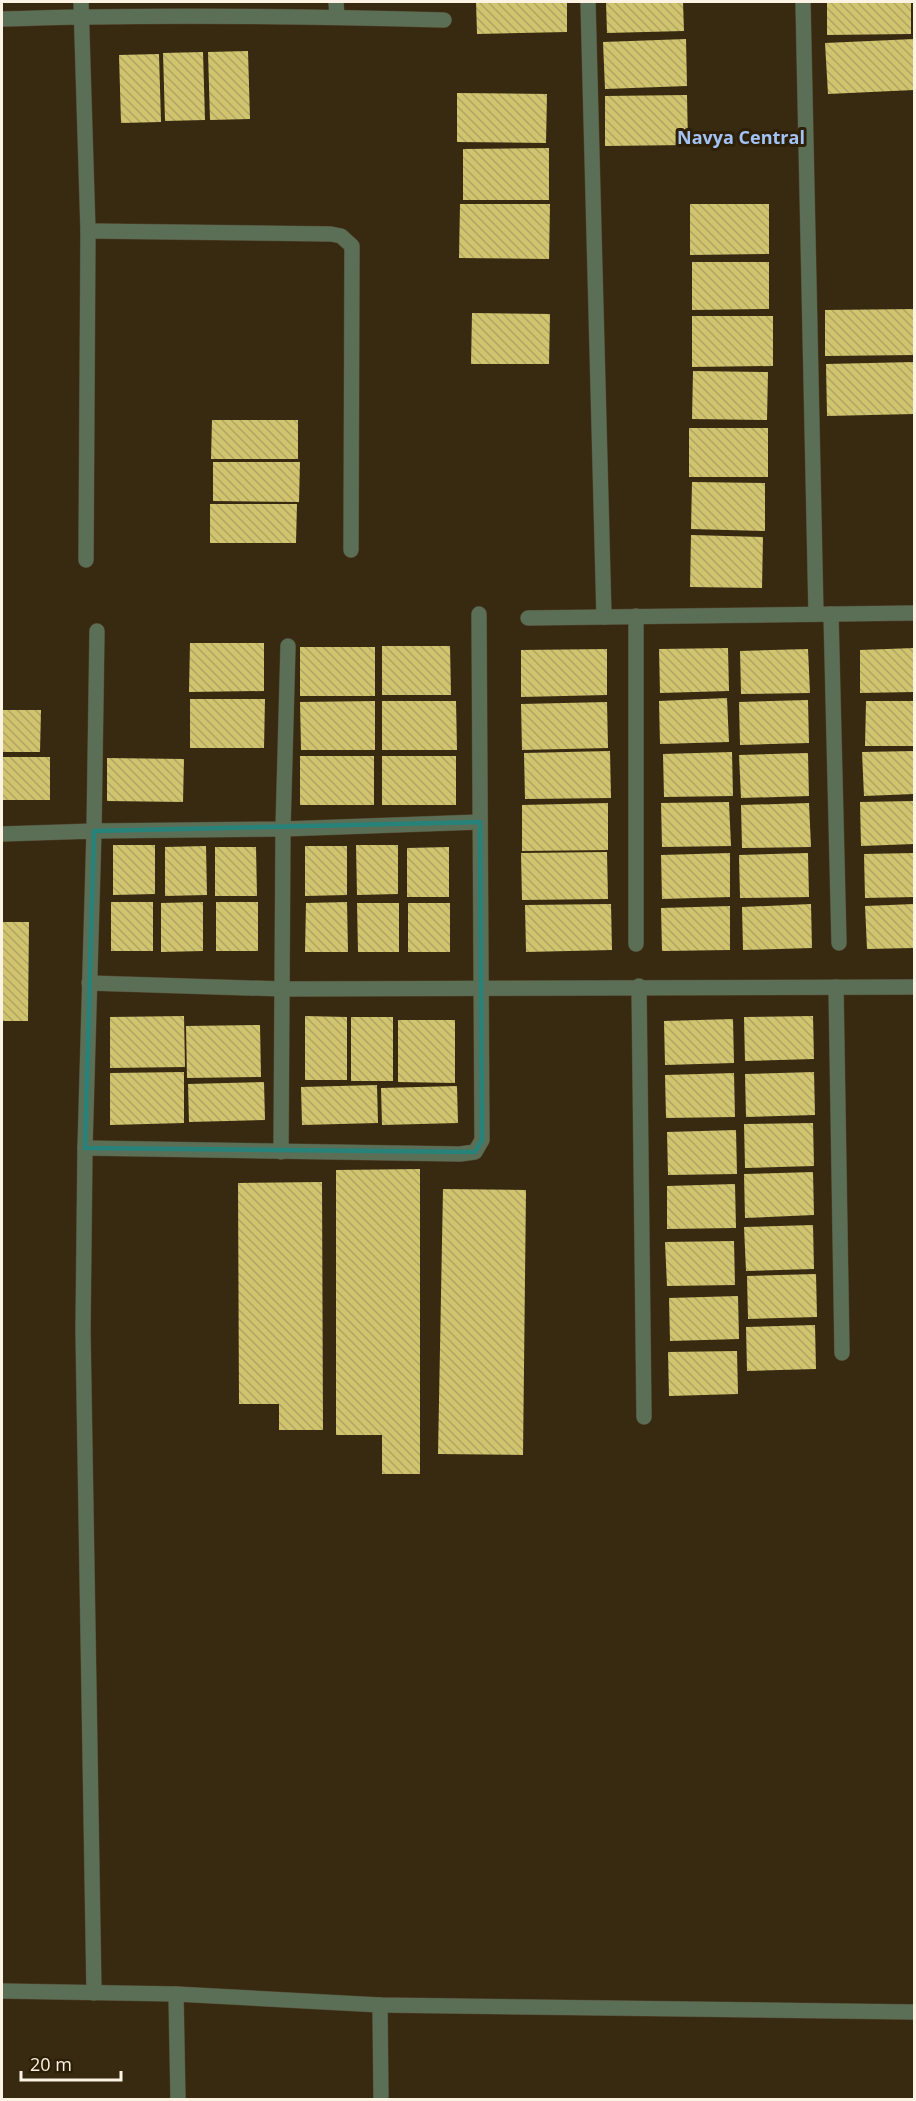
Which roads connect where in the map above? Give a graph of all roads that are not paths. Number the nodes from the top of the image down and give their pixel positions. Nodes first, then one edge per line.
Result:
1 (588, 2) edge
2 (803, 2) edge
3 (81, 9) edge
4 (336, 9) edge
5 (2, 19) edge
6 (444, 20) dead end
7 (88, 231) junction
8 (351, 550) dead end
9 (86, 560) dead end
10 (915, 613) edge
11 (479, 614) dead end
12 (824, 614) junction
13 (636, 616) junction
14 (604, 617) junction
15 (528, 618) dead end
16 (97, 631) dead end
17 (288, 646) dead end
18 (480, 822) junction
19 (283, 829) junction
20 (94, 831) junction
21 (2, 834) edge
22 (839, 943) dead end
23 (636, 944) dead end
24 (89, 983) junction
25 (639, 986) junction
26 (836, 987) junction
27 (915, 987) edge
28 (283, 989) junction
29 (481, 990) junction
30 (85, 1148) junction
31 (281, 1152) junction
32 (842, 1353) dead end
33 (644, 1417) dead end
34 (2, 1991) edge
35 (94, 1993) junction
36 (176, 1994) junction
37 (380, 2006) junction
38 (915, 2012) edge
39 (178, 2100) edge
40 (381, 2100) edge

1 - 14 street
2 - 12 street
3 - 4 street
3 - 5 street
3 - 7 street
4 - 6 street
7 - 8 street
7 - 9 street
10 - 12 street
11 - 18 street
12 - 13 street
12 - 22 street
13 - 14 street
13 - 23 street
14 - 15 street
16 - 20 street
17 - 19 street
18 - 19 street
18 - 29 street
19 - 20 street
19 - 28 street
20 - 21 street
20 - 24 street
24 - 28 street
24 - 30 street
25 - 26 street
25 - 29 street
25 - 33 street
26 - 27 street
26 - 32 street
28 - 29 street
28 - 31 street
29 - 31 street
30 - 31 street
30 - 35 street
34 - 35 street
35 - 36 street
36 - 37 street
36 - 39 street
37 - 38 street
37 - 40 street

